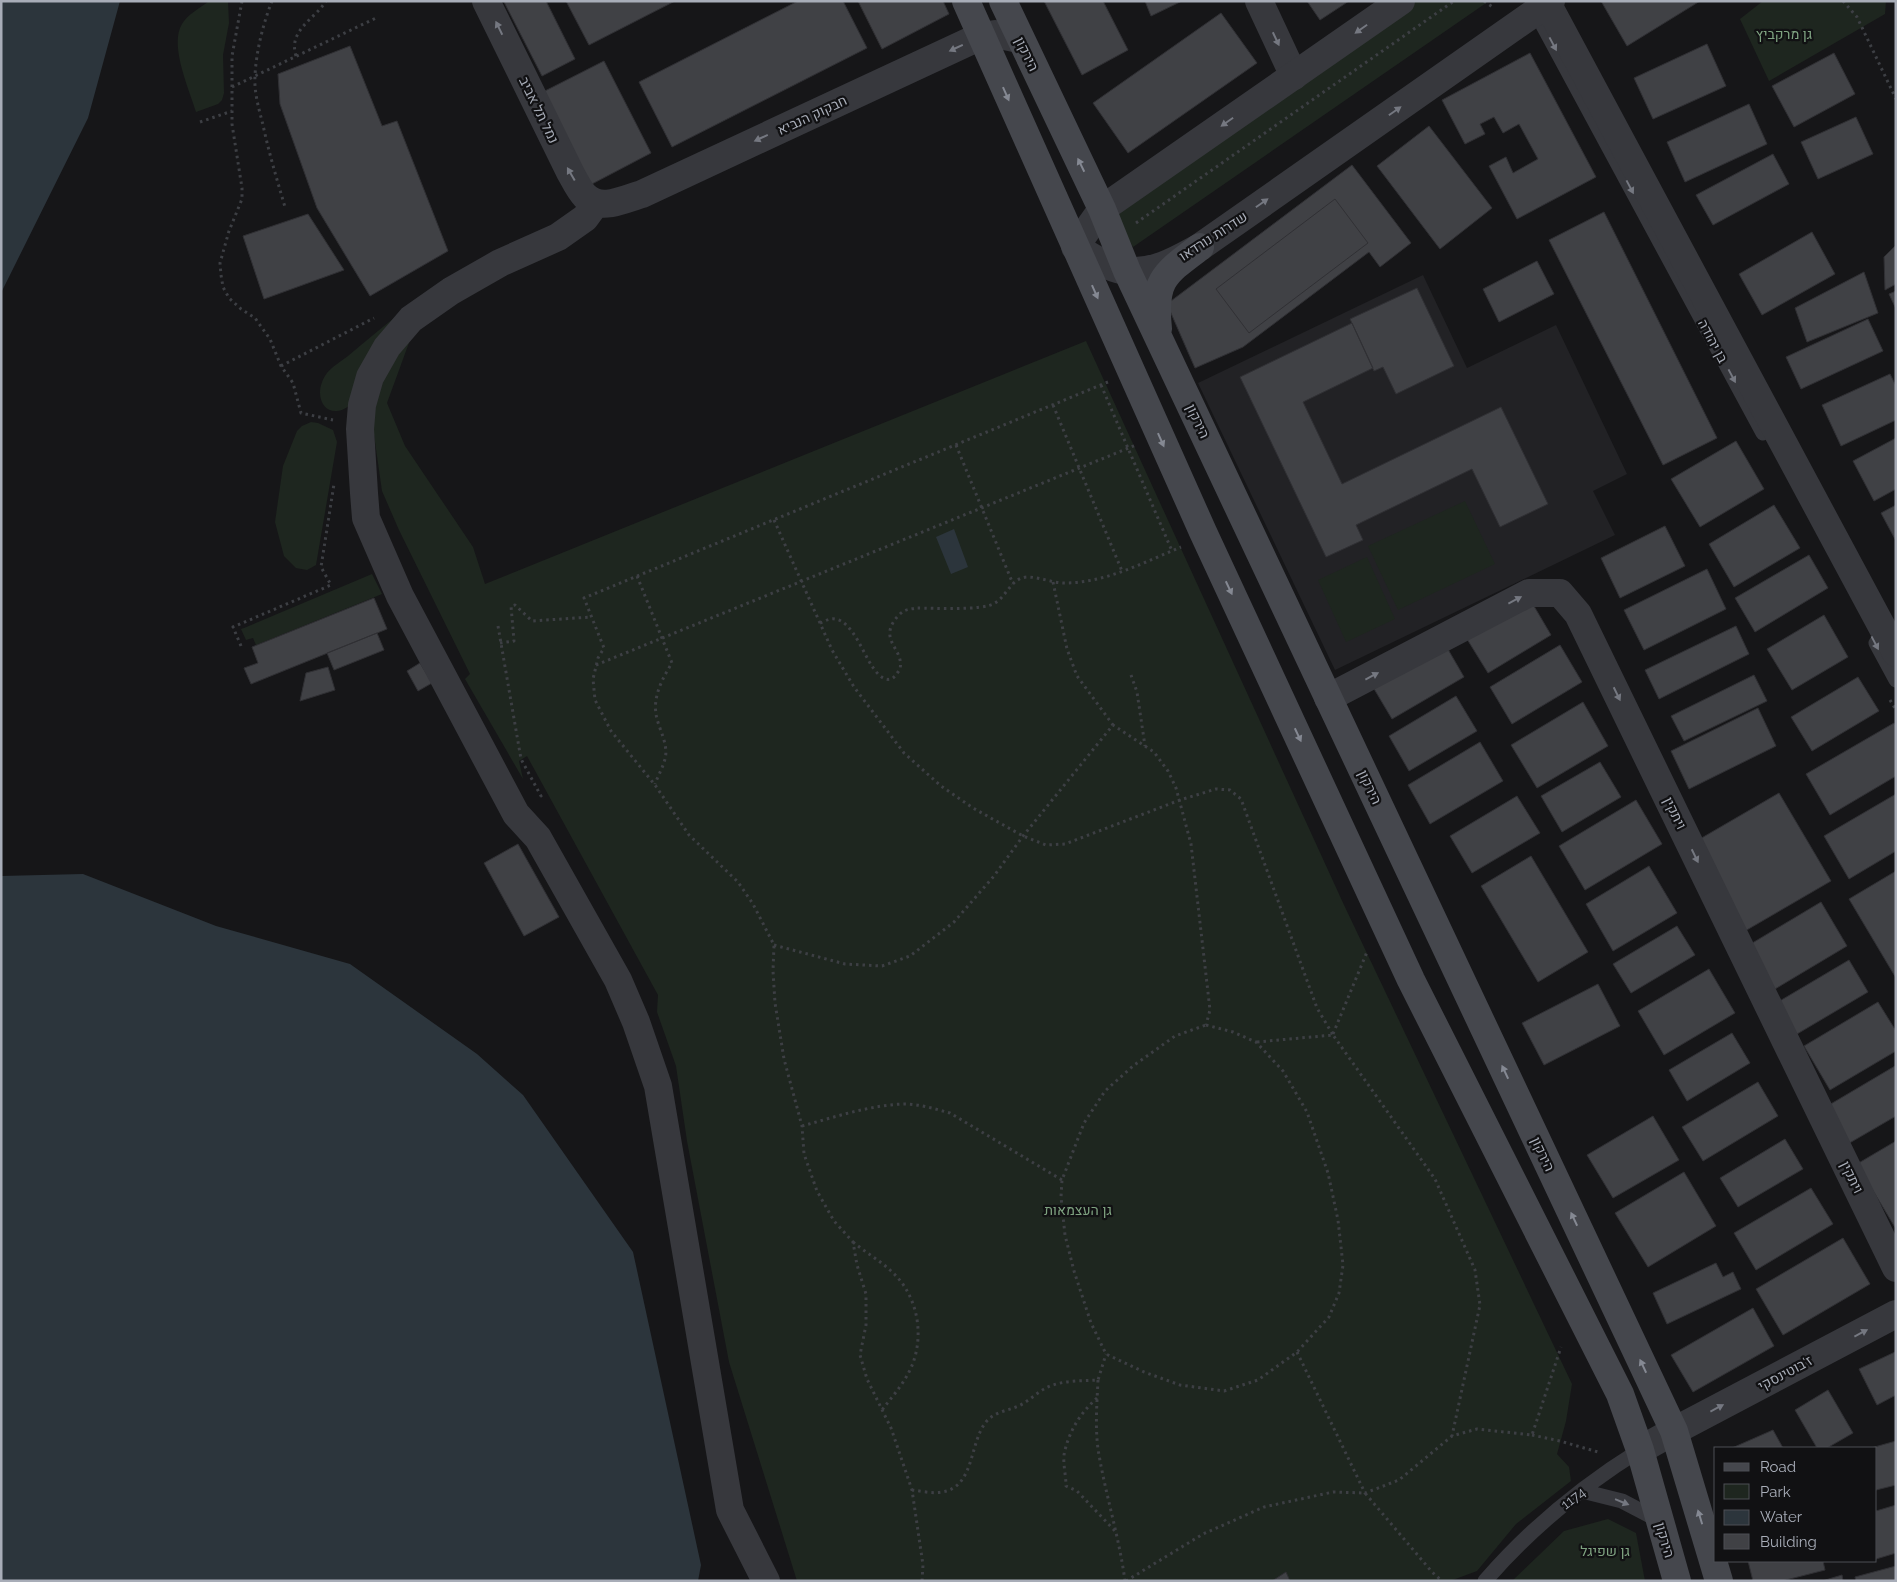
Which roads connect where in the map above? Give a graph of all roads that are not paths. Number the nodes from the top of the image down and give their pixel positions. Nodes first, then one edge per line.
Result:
1 (486, 1) edge
2 (966, 1) edge
3 (1002, 1) edge
4 (1260, 1) edge
5 (1401, 1) edge
6 (1542, 4) edge
7 (981, 36) junction
8 (1019, 39) junction
9 (1294, 76) junction
10 (601, 204) junction
11 (1102, 209) junction
12 (1076, 247) junction
13 (1200, 247) junction
14 (1127, 271) junction
15 (1158, 338) junction
16 (1896, 653) edge
17 (1896, 680) edge
18 (1328, 698) junction
19 (1896, 1268) edge
20 (1896, 1314) edge
21 (1674, 1431) junction
22 (1640, 1450) junction
23 (1582, 1490) junction
24 (1660, 1521) junction
25 (766, 1581) edge
26 (1485, 1581) edge
27 (1677, 1581) edge
28 (1719, 1581) edge

10 -> 1 street, נמל תל אביב
2 - 7 main road, הירקון
3 - 8 main road, הירקון
4 -> 9 street
5 -> 9 street
13 -> 6 street, שדרות נורדאו
6 - 16 street, בן יהודה
6 -> 17 lane, בן יהודה
7 - 8 street, חבקוק הנביא
7 -> 10 street, חבקוק הנביא
7 -> 12 main road, הירקון
11 -> 8 main road, הירקון
9 -> 11 street
10 - 25 street
11 - 12 street
11 - 14 main road, הירקון
12 - 14 street, שדרות נורדאו
12 -> 22 main road, הירקון
13 - 14 street, שדרות נורדאו
13 - 15 main road
14 - 15 main road, הירקון
15 - 18 main road, הירקון
18 -> 19 street, ויתקין
21 -> 18 main road, הירקון
21 -> 20 street, ז'בוטינסקי
21 - 22 street, 1174
28 -> 21 main road, הירקון
22 - 23 lane, 1174
22 - 24 main road, הירקון
23 -> 24 lane
23 - 26 lane, 1174
24 - 27 main road, הירקון

